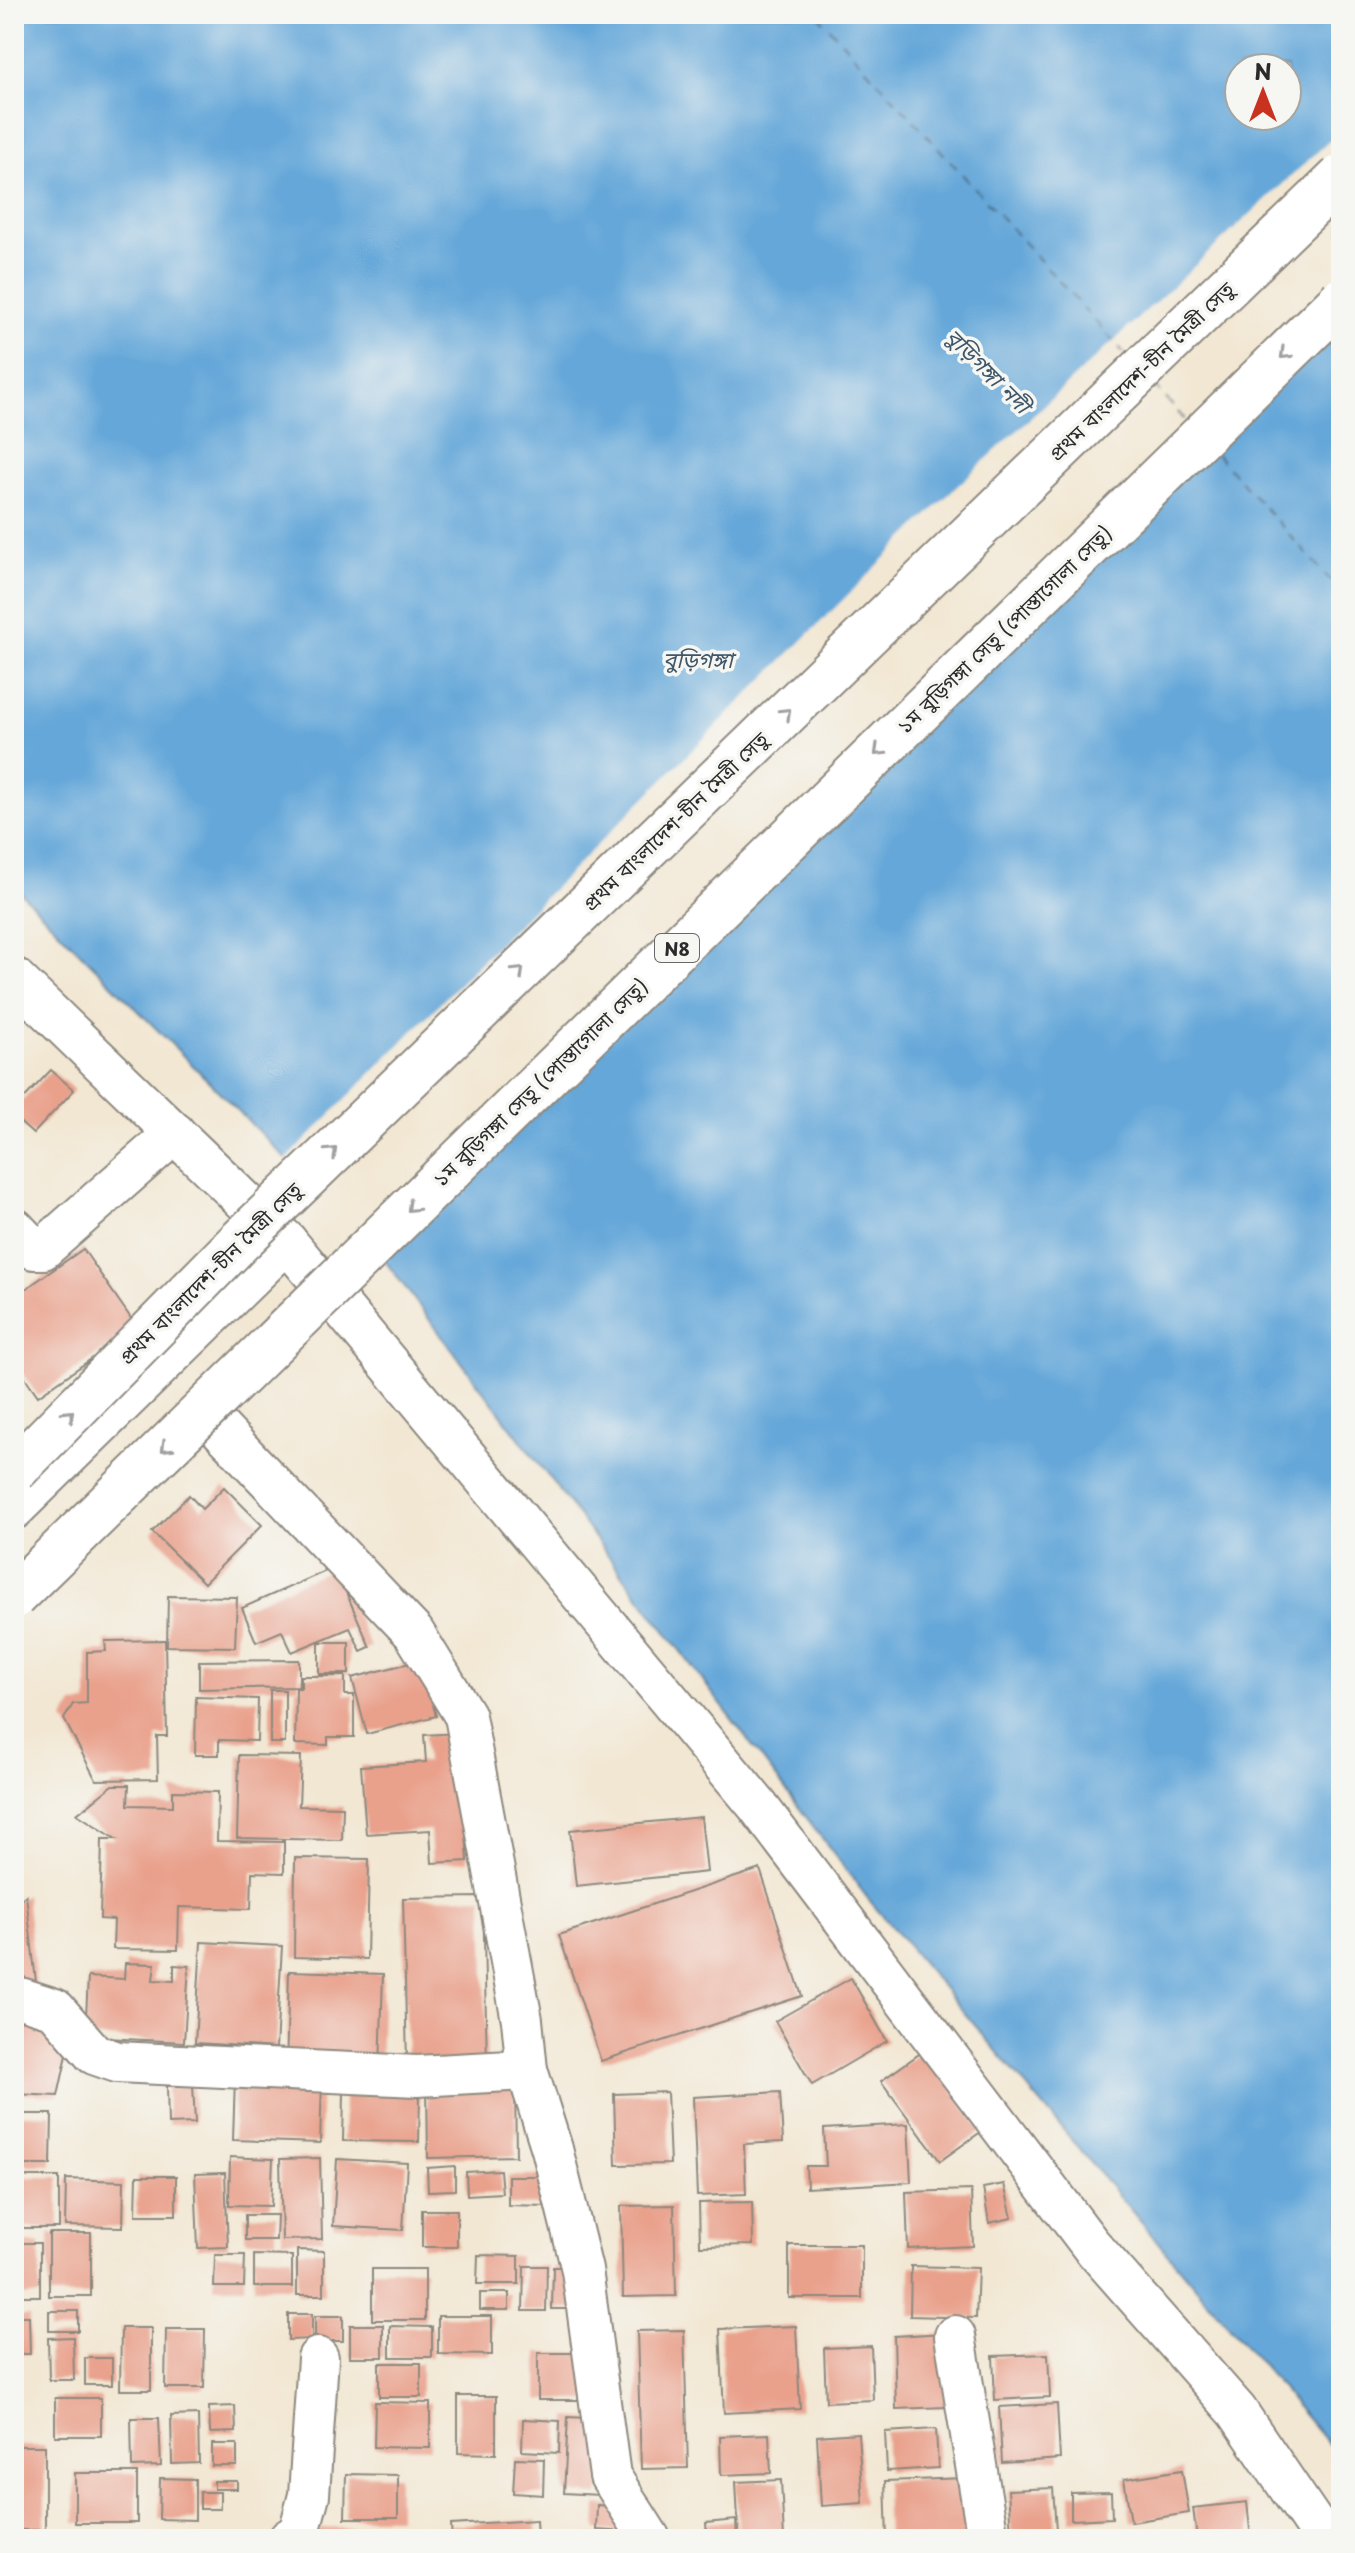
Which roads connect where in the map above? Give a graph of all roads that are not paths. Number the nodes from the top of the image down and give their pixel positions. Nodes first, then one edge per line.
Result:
1 (1341, 177) edge
2 (1341, 300) edge
3 (14, 978) edge
4 (175, 1133) junction
5 (14, 1228) edge
6 (287, 1242) junction
7 (203, 1411) junction
8 (14, 1471) edge
9 (14, 1509) edge
10 (14, 1596) edge
11 (14, 1996) edge
12 (527, 2070) junction
13 (955, 2336) dead end
14 (318, 2358) dead end
15 (1313, 2536) edge
16 (289, 2539) edge
17 (650, 2539) edge
18 (988, 2539) edge

8 -> 1 highway, প্রথম বাংলাদেশ-চীন মৈত্রী সেতু, bridge
2 -> 7 highway, ১ম বুড়িগঙ্গা সেতু (পোস্তাগোলা সেতু) / N8, bridge
3 - 4 street
4 - 5 street
4 - 6 street
6 - 9 street
6 - 15 street
7 -> 10 highway, ১ম বুড়িগঙ্গা সেতু (পোস্তাগোলা সেতু) / N8, bridge
7 - 12 street
11 - 12 street
12 - 17 street
13 - 18 street
14 - 16 street

